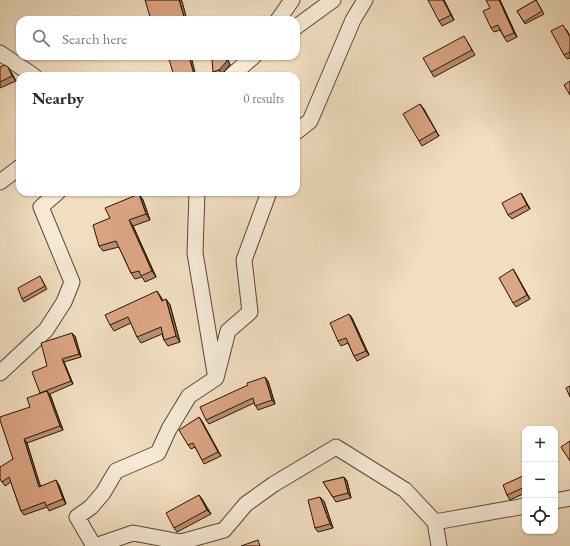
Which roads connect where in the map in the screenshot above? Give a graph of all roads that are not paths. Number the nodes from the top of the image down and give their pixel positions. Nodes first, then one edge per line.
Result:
1 (292, 0) edge
2 (333, 0) edge
3 (365, 0) edge
4 (281, 16) edge
5 (300, 24) edge
6 (0, 53) edge
7 (250, 60) edge
8 (28, 72) edge
9 (236, 72) edge
10 (300, 129) edge
11 (16, 170) edge
12 (0, 182) edge
13 (53, 196) edge
14 (197, 196) edge
15 (268, 196) edge
16 (0, 373) edge
17 (216, 378) junction
18 (570, 498) edge
19 (558, 500) edge
20 (522, 507) edge
21 (435, 522) junction
22 (94, 546) edge
23 (440, 546) edge

1 - 4 street
2 - 5 street
3 - 10 street
6 - 8 street
7 - 9 street
11 - 12 street
13 - 16 street
14 - 17 street
15 - 17 street
17 - 22 street
18 - 19 street
20 - 21 street
21 - 22 street
21 - 23 street

